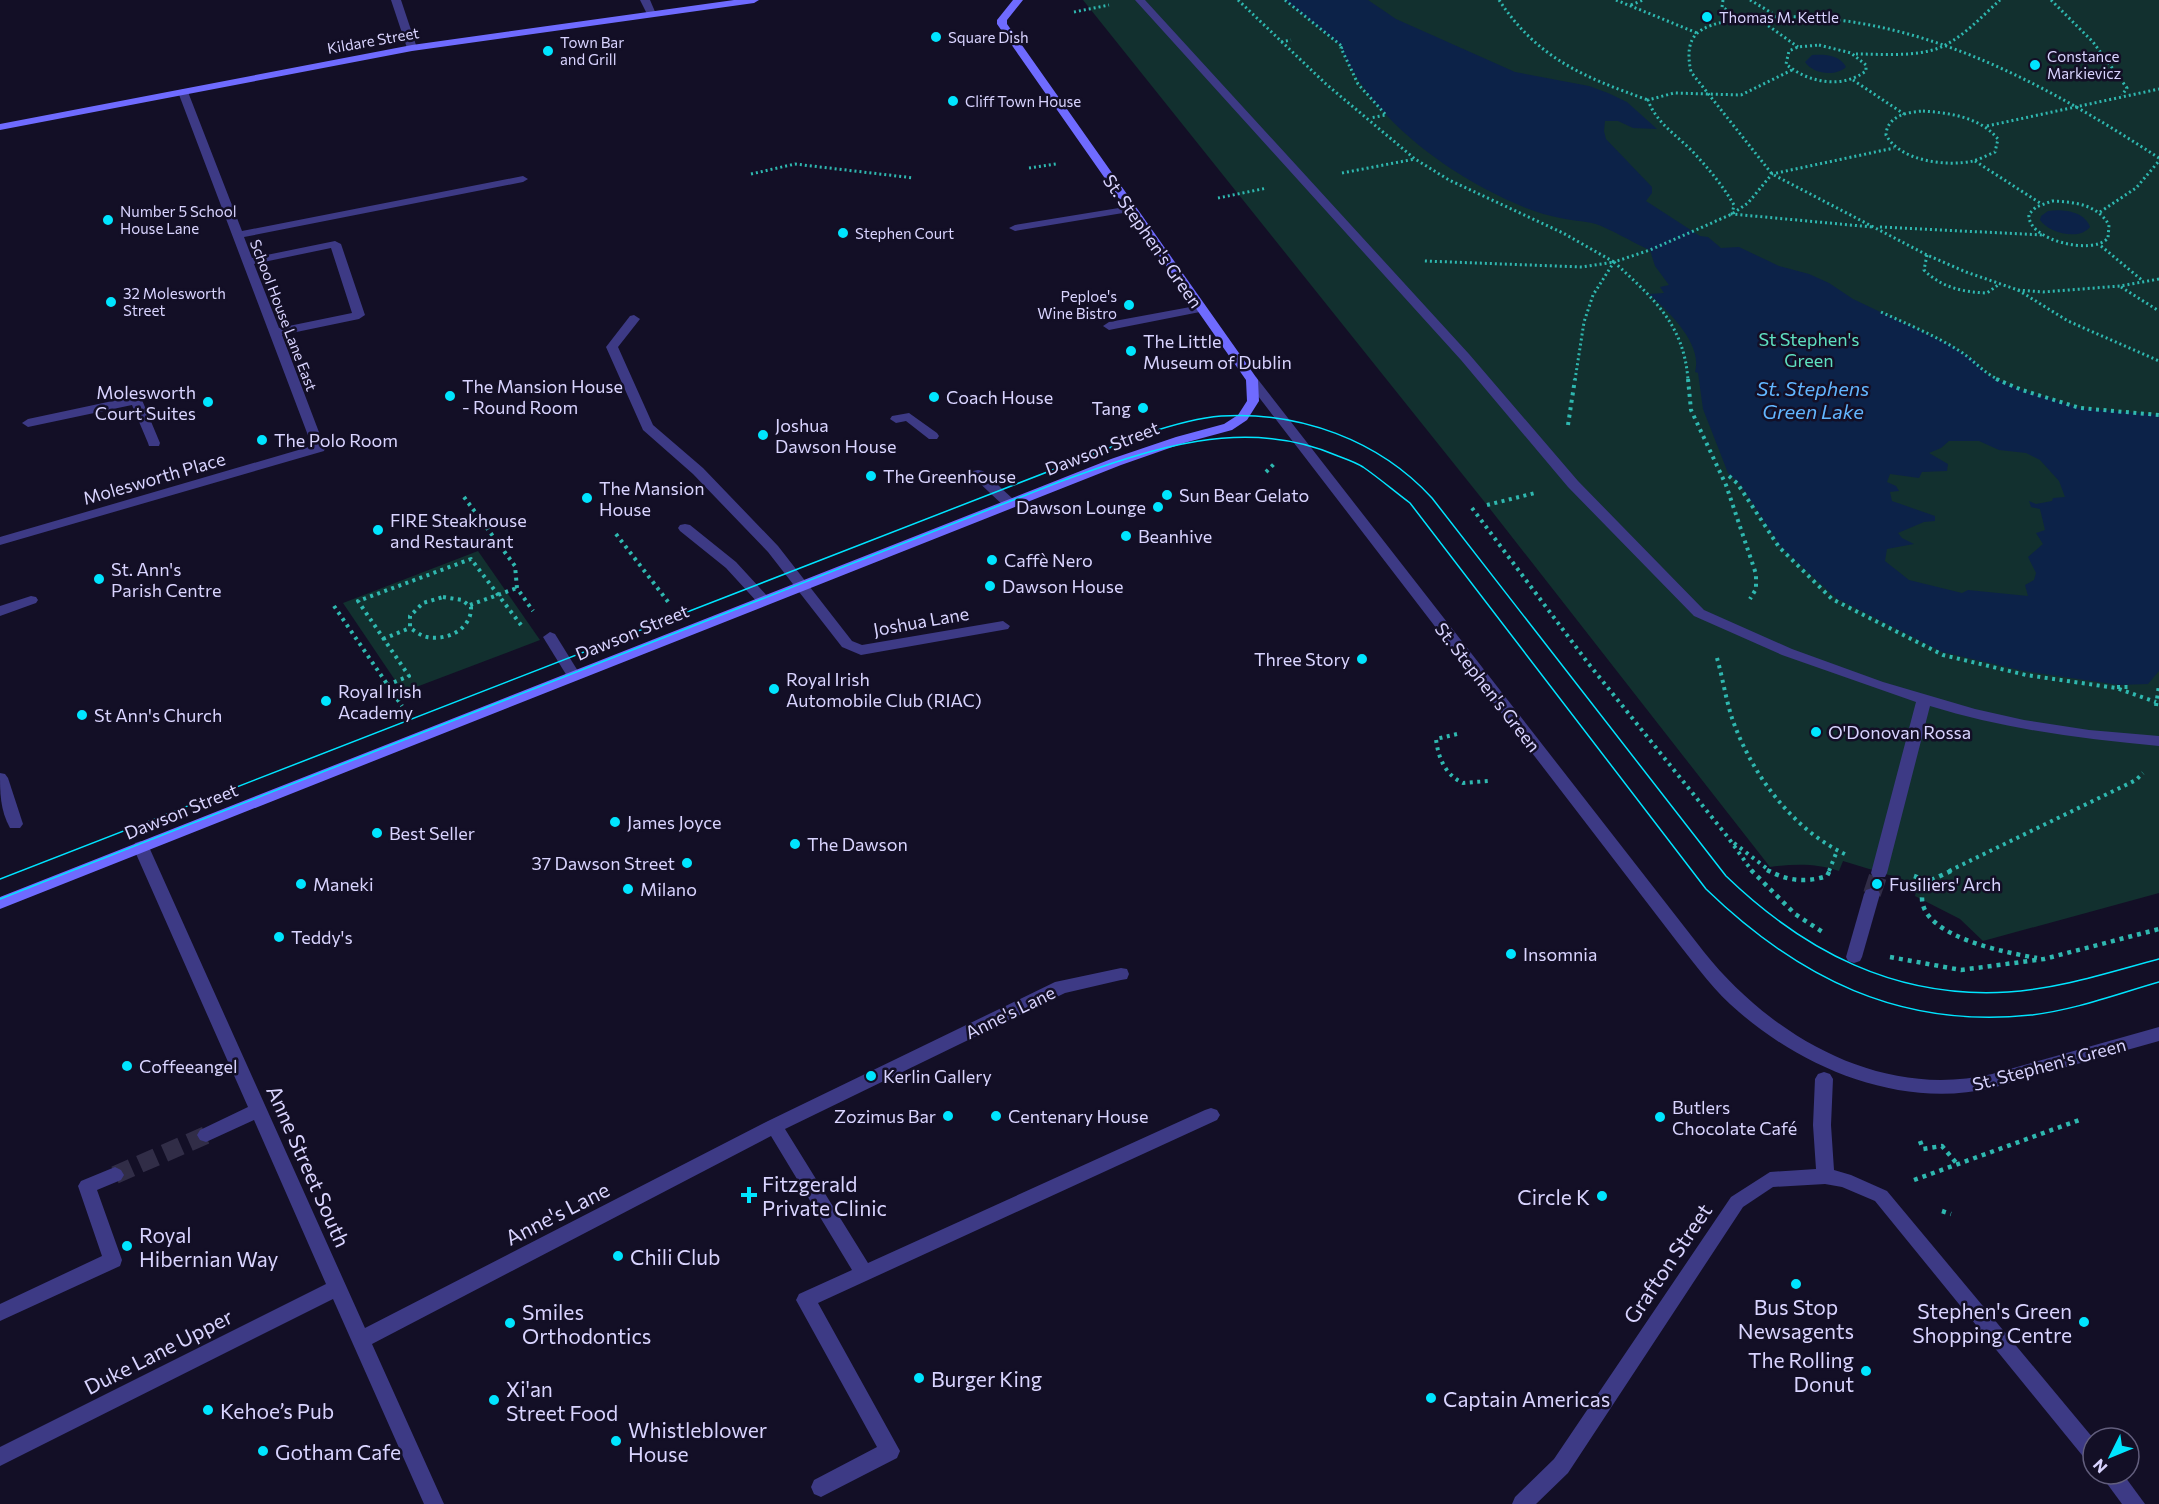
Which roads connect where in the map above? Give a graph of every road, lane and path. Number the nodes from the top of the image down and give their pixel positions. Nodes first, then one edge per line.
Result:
1 (396, 0) edge
2 (645, 0) edge
3 (754, 0) edge
4 (1018, 0) edge
5 (1140, 0) edge
6 (1238, 0) edge
7 (1285, 0) edge
8 (1499, 0) edge
9 (1616, 0) edge
10 (1643, 0) edge
11 (1723, 0) edge
12 (1750, 0) edge
13 (2000, 0) edge
14 (2051, 0) edge
15 (1112, 5) dead end
16 (1630, 6) junction
17 (1074, 12) dead end
18 (1794, 12) dead end
19 (1772, 13) junction
20 (651, 14) junction
21 (1756, 16) junction
22 (1741, 19) junction
23 (1697, 33) junction
24 (1943, 36) dead end
25 (1954, 39) junction
26 (1291, 40) dead end
27 (1280, 42) junction
28 (1962, 43) dead end
29 (1798, 47) junction
30 (412, 48) junction
31 (1856, 54) junction
32 (1792, 70) junction
33 (1852, 79) junction
34 (2042, 82) dead end
35 (2159, 89) edge
36 (183, 92) junction
37 (1707, 93) junction
38 (2119, 97) junction
39 (1648, 100) junction
40 (2081, 105) junction
41 (1904, 115) junction
42 (1369, 118) junction
43 (1987, 126) junction
44 (0, 127) edge
45 (1894, 148) junction
46 (1415, 159) junction
47 (2159, 160) edge
48 (1406, 161) dead end
49 (1974, 161) junction
50 (1056, 164) dead end
51 (1029, 168) dead end
52 (751, 174) dead end
53 (1772, 174) junction
54 (914, 178) dead end
55 (523, 179) dead end
56 (1237, 194) dead end
57 (1218, 198) dead end
58 (2040, 203) junction
59 (1131, 209) junction
60 (2100, 212) junction
61 (1732, 214) junction
62 (1877, 227) junction
63 (1015, 228) dead end
64 (237, 235) junction
65 (2044, 236) junction
66 (2101, 245) junction
67 (1927, 255) junction
68 (1377, 258) junction
69 (248, 262) junction
70 (1614, 262) junction
71 (2159, 279) edge
72 (2144, 282) junction
73 (1998, 284) junction
74 (2120, 286) junction
75 (2018, 290) junction
76 (1201, 309) junction
77 (2159, 311) edge
78 (1881, 312) dead end
79 (634, 319) dead end
80 (1109, 326) dead end
81 (275, 333) junction
82 (2159, 362) edge
83 (1252, 380) junction
84 (2159, 415) edge
85 (896, 419) dead end
86 (28, 423) dead end
87 (933, 436) dead end
88 (154, 443) dead end
89 (319, 448) joint
90 (978, 474) dead end
91 (1729, 476) dead end
92 (167, 478) dead end
93 (1737, 483) junction
94 (1573, 484) junction
95 (1726, 485) junction
96 (173, 491) junction
97 (464, 496) dead end
98 (1010, 504) junction
99 (1486, 505) dead end
100 (1472, 508) dead end
101 (686, 528) dead end
102 (616, 534) dead end
103 (0, 541) edge
104 (804, 585) junction
105 (517, 588) junction
106 (498, 595) junction
107 (32, 600) dead end
108 (764, 601) junction
109 (670, 603) dead end
110 (470, 605) junction
111 (334, 606) dead end
112 (0, 611) edge
113 (1722, 625) junction
114 (1003, 627) dead end
115 (410, 628) junction
116 (527, 633) dead end
117 (550, 637) joint
118 (383, 639) junction
119 (574, 676) junction
120 (387, 685) junction
121 (2159, 685) edge
122 (2116, 687) junction
123 (2132, 687) dead end
124 (1924, 700) junction
125 (2156, 702) junction
126 (402, 706) dead end
127 (1457, 734) dead end
128 (2158, 741) edge
129 (0, 778) edge
130 (1488, 781) dead end
131 (15, 824) dead end
132 (1727, 836) junction
133 (141, 847) junction
134 (1837, 851) junction
135 (1880, 869) junction
136 (1929, 881) junction
137 (1872, 894) tunnel mouth
138 (0, 903) edge
139 (2159, 929) edge
140 (1855, 953) junction
141 (2044, 959) junction
142 (1121, 974) dead end
143 (2159, 1034) edge
144 (1824, 1079) dead end
145 (258, 1110) junction
146 (1211, 1115) dead end
147 (2082, 1119) dead end
148 (774, 1126) junction
149 (206, 1135) tunnel mouth
150 (1920, 1141) dead end
151 (1958, 1165) junction
152 (115, 1175) tunnel mouth
153 (1826, 1176) junction
154 (1908, 1183) dead end
155 (863, 1272) junction
156 (337, 1288) junction
157 (0, 1313) edge
158 (361, 1340) junction
159 (2081, 1438) edge
160 (0, 1457) edge
161 (2120, 1486) edge
162 (821, 1487) dead end
163 (434, 1504) edge
164 (1522, 1504) edge
165 (2135, 1504) edge

1 - 30 street
2 - 20 street
3 - 20 main road, Kildare Street
4 - 59 main road, St. Stephen's Green
5 - 68 street
6 - 27 path
7 - 42 path
8 - 39 path
9 - 16 path
10 - 16 path
11 - 22 path
12 - 19 path
13 - 25 path
14 - 38 path
15 - 17 path
16 - 23 path
18 - 19 path
19 - 21 path
20 - 30 main road, Kildare Street
21 - 22 path
21 - 29 path
22 - 23 path
23 - 37 path
24 - 25 path
25 - 28 path
25 - 31 path
26 - 27 path
27 - 42 path
29 - 31 path
29 - 32 path
30 - 36 main road, Kildare Street
31 - 33 path
32 - 33 path
32 - 37 path
33 - 41 path
34 - 40 path
35 - 38 path
36 - 44 main road, Kildare Street
36 - 64 street, School House Lane East
37 - 39 path
37 - 53 path
38 - 40 path
39 - 61 path
40 - 43 path
40 - 47 path
41 - 43 path
41 - 45 path
42 - 46 path
43 - 49 path
45 - 49 path
45 - 53 path
46 - 48 path
46 - 70 path
47 - 60 path
49 - 58 path
50 - 51 path
52 - 54 path
53 - 61 path
53 - 62 path
55 - 64 street
56 - 57 path
58 - 60 path
58 - 65 path
59 - 63 street
59 - 76 main road, St. Stephen's Green
60 - 66 path
61 - 62 path
61 - 70 path
62 - 65 path
62 - 67 path
64 - 69 street, School House Lane East
65 - 66 path
66 - 72 path
67 - 73 path
67 - 73 path
68 - 70 path
68 - 94 street
69 - 81 street, School House Lane East
69 - 81 street
70 - 94 path
70 - 95 path
71 - 72 path
72 - 74 path
73 - 75 path
74 - 75 path
74 - 77 path
75 - 82 path
76 - 80 street
76 - 83 main road, St. Stephen's Green
78 - 84 path
79 - 104 street, Joshua Lane
81 - 89 street, School House Lane East
83 - 98 main road, Dawson Street
83 - 143 street, St. Stephen's Green
85 - 87 street
86 - 88 street
89 - 96 street, Molesworth Place
90 - 98 street
91 - 93 path
92 - 96 street
93 - 95 path
93 - 122 path
94 - 99 path
94 - 113 street
95 - 113 path
96 - 103 street, Molesworth Place
97 - 105 path
98 - 104 main road, Dawson Street
100 - 132 path
101 - 108 street
102 - 109 path
104 - 108 main road, Dawson Street
104 - 114 street, Joshua Lane
105 - 106 path
105 - 117 path
106 - 110 path
106 - 116 path
106 - 118 path
107 - 112 street
108 - 119 main road, Dawson Street
110 - 115 path
110 - 115 path
111 - 120 path
113 - 124 street
113 - 134 path
115 - 118 path
117 - 119 street
118 - 120 path
119 - 133 main road, Dawson Street
120 - 126 path
121 - 125 path
122 - 123 path
122 - 125 path
124 - 128 street
124 - 135 street
125 - 128 path
127 - 130 path
128 - 136 path
129 - 131 street
132 - 134 path
132 - 140 path
133 - 138 main road, Dawson Street
133 - 145 street, Anne Street South
134 - 135 path
135 - 136 path
136 - 141 path
137 - 140 street
139 - 141 path
140 - 141 path
142 - 148 street, Anne's Lane
144 - 153 street
145 - 149 street
145 - 156 street, Anne Street South
146 - 155 street
147 - 151 path
148 - 155 street
148 - 158 street, Anne's Lane
150 - 151 path
151 - 154 path
152 - 157 street
153 - 159 street
153 - 164 street, Grafton Street
155 - 162 street
156 - 158 street, Anne Street South
156 - 160 street, Duke Lane Upper
158 - 163 street, Anne Street South
161 - 165 street

